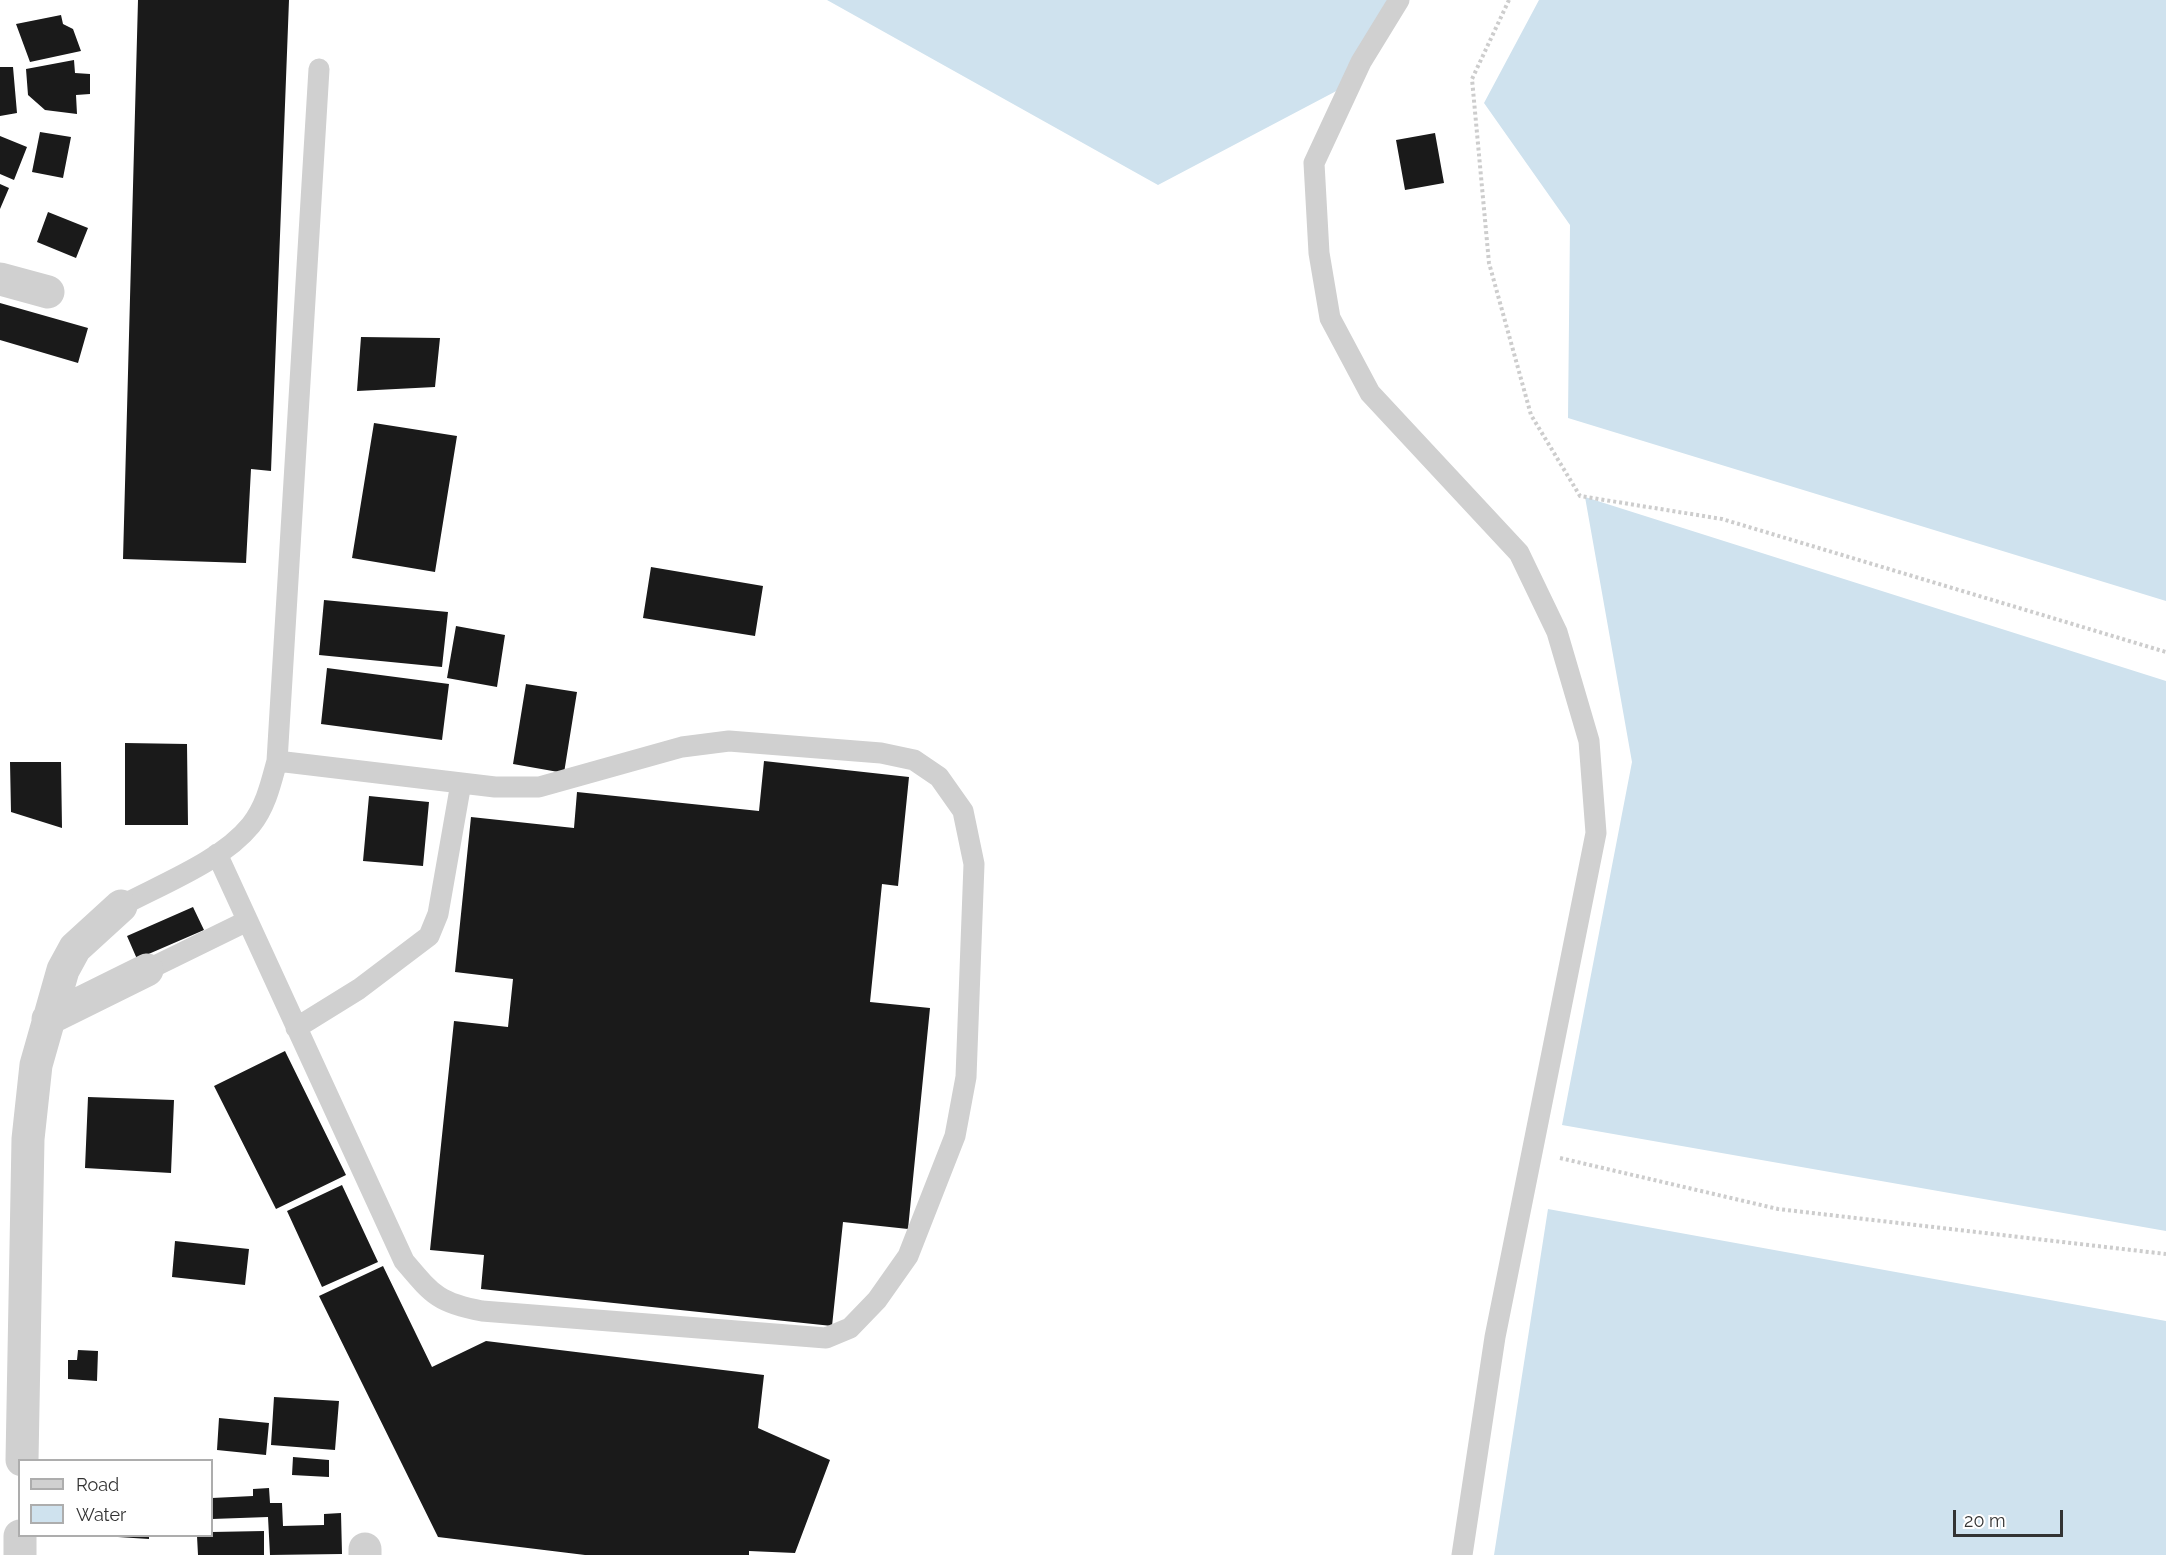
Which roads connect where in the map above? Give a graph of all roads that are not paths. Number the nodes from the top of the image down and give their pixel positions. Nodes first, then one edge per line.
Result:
1 (1399, 0) edge
2 (320, 69) dead end
3 (0, 279) edge
4 (48, 292) dead end
5 (277, 761) junction
6 (461, 783) junction
7 (217, 854) junction
8 (121, 906) joint
9 (247, 921) junction
10 (147, 970) joint
11 (48, 1018) junction
12 (296, 1028) junction
13 (22, 1459) edge
14 (20, 1537) edge
15 (20, 1555) edge
16 (1462, 1555) edge

1 - 16 lane
2 - 5 lane
3 - 4 street
5 - 6 lane
5 - 7 lane
6 - 12 lane
6 - 12 lane
7 - 8 lane
7 - 9 lane
8 - 11 street
9 - 10 lane
9 - 12 lane
10 - 11 street
11 - 13 street
14 - 15 street

